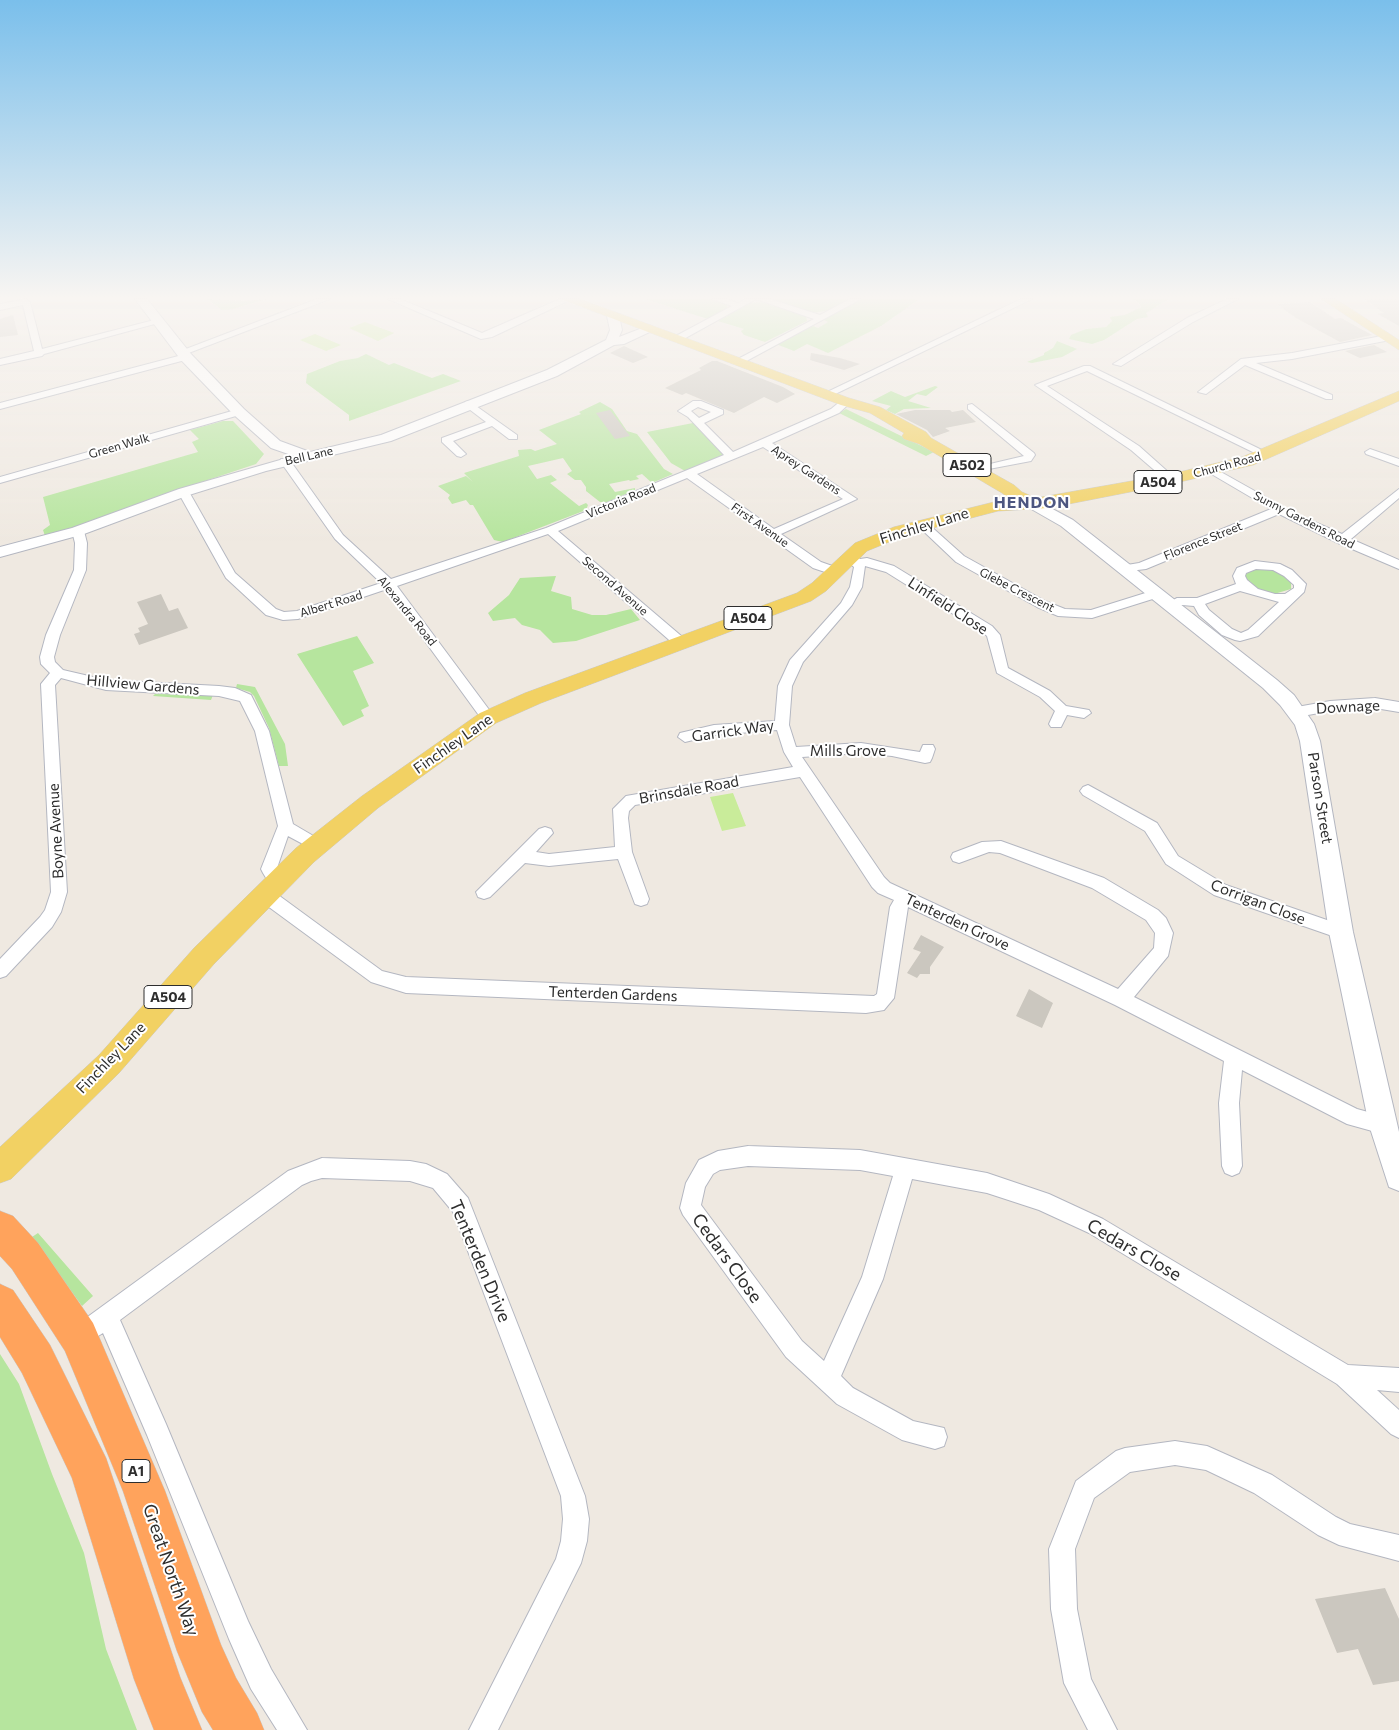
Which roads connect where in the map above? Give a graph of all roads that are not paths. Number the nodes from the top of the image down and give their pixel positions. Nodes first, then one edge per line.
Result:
1 (95, 380) edge
2 (207, 380) edge
3 (534, 380) edge
4 (786, 380) edge
5 (858, 380) edge
6 (1055, 380) edge
7 (1112, 380) edge
8 (1219, 380) edge
9 (1288, 380) edge
10 (1203, 392) dead end
11 (826, 395) junction
12 (1329, 397) dead end
13 (1398, 397) edge
14 (846, 402) junction
15 (469, 404) junction
16 (0, 406) edge
17 (972, 407) dead end
18 (238, 412) junction
19 (696, 421) dead end
20 (492, 423) junction
21 (513, 437) dead end
22 (764, 443) junction
23 (276, 445) junction
24 (1370, 452) dead end
25 (460, 454) dead end
26 (1267, 454) junction
27 (307, 456) junction
28 (732, 457) junction
29 (283, 462) junction
30 (1399, 463) edge
31 (977, 470) junction
32 (1212, 470) junction
33 (689, 474) junction
34 (1171, 479) junction
35 (0, 480) edge
36 (1008, 489) junction
37 (184, 492) junction
38 (1399, 492) edge
39 (1040, 503) junction
40 (998, 506) junction
41 (1280, 509) junction
42 (922, 524) junction
43 (550, 530) junction
44 (78, 531) junction
45 (772, 534) junction
46 (1342, 540) junction
47 (0, 552) edge
48 (853, 560) junction
49 (1399, 565) edge
50 (1125, 569) junction
51 (834, 572) junction
52 (390, 586) junction
53 (1246, 587) junction
54 (1292, 597) junction
55 (1163, 599) junction
56 (1198, 602) junction
57 (681, 643) junction
58 (58, 673) junction
59 (1399, 707) edge
60 (1062, 710) junction
61 (1297, 712) junction
62 (1084, 713) dead end
63 (488, 718) junction
64 (1056, 724) dead end
65 (782, 725) junction
66 (685, 738) dead end
67 (791, 752) junction
68 (926, 758) dead end
69 (803, 771) junction
70 (1088, 791) dead end
71 (286, 827) junction
72 (544, 833) dead end
73 (316, 845) junction
74 (624, 852) junction
75 (521, 856) junction
76 (959, 857) dead end
77 (270, 888) junction
78 (484, 892) dead end
79 (905, 898) junction
80 (641, 899) dead end
81 (1341, 932) junction
82 (0, 971) edge
83 (1121, 999) junction
84 (1234, 1057) junction
85 (1383, 1125) junction
86 (1232, 1166) dead end
87 (0, 1168) edge
88 (905, 1169) junction
89 (1399, 1177) edge
90 (0, 1229) edge
91 (0, 1303) edge
92 (92, 1327) junction
93 (1345, 1376) junction
94 (828, 1379) junction
95 (1399, 1380) edge
96 (1399, 1426) edge
97 (935, 1437) dead end
98 (1399, 1548) edge
99 (178, 1730) edge
100 (240, 1730) edge
101 (294, 1730) edge
102 (483, 1730) edge
103 (1103, 1730) edge

1 - 16 street
2 - 18 street
3 - 15 street, Bell Lane
4 - 11 main road, A502
5 - 11 street
6 - 34 street
7 - 26 street
8 - 10 street
9 - 12 street
11 - 14 main road, A502
13 - 26 main road, Church Road / A504
14 - 22 street, Victoria Road
14 - 31 main road, A502
15 - 20 street
15 - 27 street, Bell Lane
17 - 31 street
18 - 23 street
18 - 35 street, Green Walk
19 - 28 street
20 - 21 street
20 - 25 street
22 - 28 street, Victoria Road
22 - 45 street, Aprey Gardens
23 - 27 street
23 - 29 street
24 - 30 street
26 - 32 main road, Church Road / A504
27 - 29 street, Bell Lane
28 - 33 street, Victoria Road
29 - 37 street, Bell Lane
29 - 52 street, Alexandra Road
31 - 36 main road, A502
32 - 34 main road, Church Road / A504
32 - 41 street, Sunny Gardens Road
33 - 43 street, Victoria Road
33 - 45 street, First Avenue
34 - 39 main road, Church Road / A504
36 - 39 main road, A502
36 - 40 main road
37 - 44 street, Bell Lane
37 - 52 street, Albert Road
38 - 46 street
39 - 40 main road, Finchley Lane / A504
39 - 50 street, Parson Street
40 - 42 main road, Finchley Lane / A504
41 - 46 street, Sunny Gardens Road
41 - 50 street, Florence Street
42 - 48 main road, Finchley Lane / A504
42 - 55 street, Glebe Crescent
43 - 52 street, Victoria Road
43 - 57 street, Second Avenue
44 - 47 street, Bell Lane
44 - 58 street
45 - 51 street, First Avenue
46 - 49 street, Sunny Gardens Road
48 - 51 main road, Finchley Lane / A504
48 - 60 street, Linfield Close
48 - 65 street, Tenterden Grove
50 - 55 street, Parson Street
51 - 57 main road, Finchley Lane / A504
52 - 63 street, Alexandra Road
53 - 54 street
53 - 54 street
53 - 56 street
54 - 56 street
55 - 56 street, Glebe Crescent
55 - 61 street, Parson Street
57 - 63 main road, Finchley Lane / A504
58 - 71 street, Hillview Gardens
58 - 82 street, Boyne Avenue
59 - 61 street, Downage
60 - 62 street
60 - 64 street
61 - 81 street, Parson Street
63 - 73 main road, Finchley Lane / A504
65 - 66 street, Garrick Way
65 - 67 street, Tenterden Grove
67 - 68 street, Mills Grove
67 - 69 street, Tenterden Grove
69 - 74 street, Brinsdale Road
69 - 79 street, Tenterden Grove
70 - 81 street, Corrigan Close
71 - 73 street
71 - 77 street
72 - 75 street
73 - 77 main road, Finchley Lane / A504
74 - 75 street
74 - 80 street, Brinsdale Road
75 - 78 street
76 - 83 street
77 - 79 street, Tenterden Gardens
77 - 87 main road, Finchley Lane / A504
79 - 83 street, Tenterden Grove
81 - 85 street, Parson Street
83 - 84 street, Tenterden Grove
84 - 85 street, Tenterden Grove
84 - 86 street
85 - 89 street, Parson Street
88 - 93 street, Cedars Close
88 - 94 street
88 - 94 street, Cedars Close
90 - 92 highway, Great North Way / A1
91 - 99 highway
92 - 100 highway, Great North Way / A1
92 - 101 street, Great North Way
92 - 102 street, Tenterden Drive
93 - 95 street, Cedars Close
93 - 96 street, Cedars Close
94 - 97 street, Cedars Close
98 - 103 street

